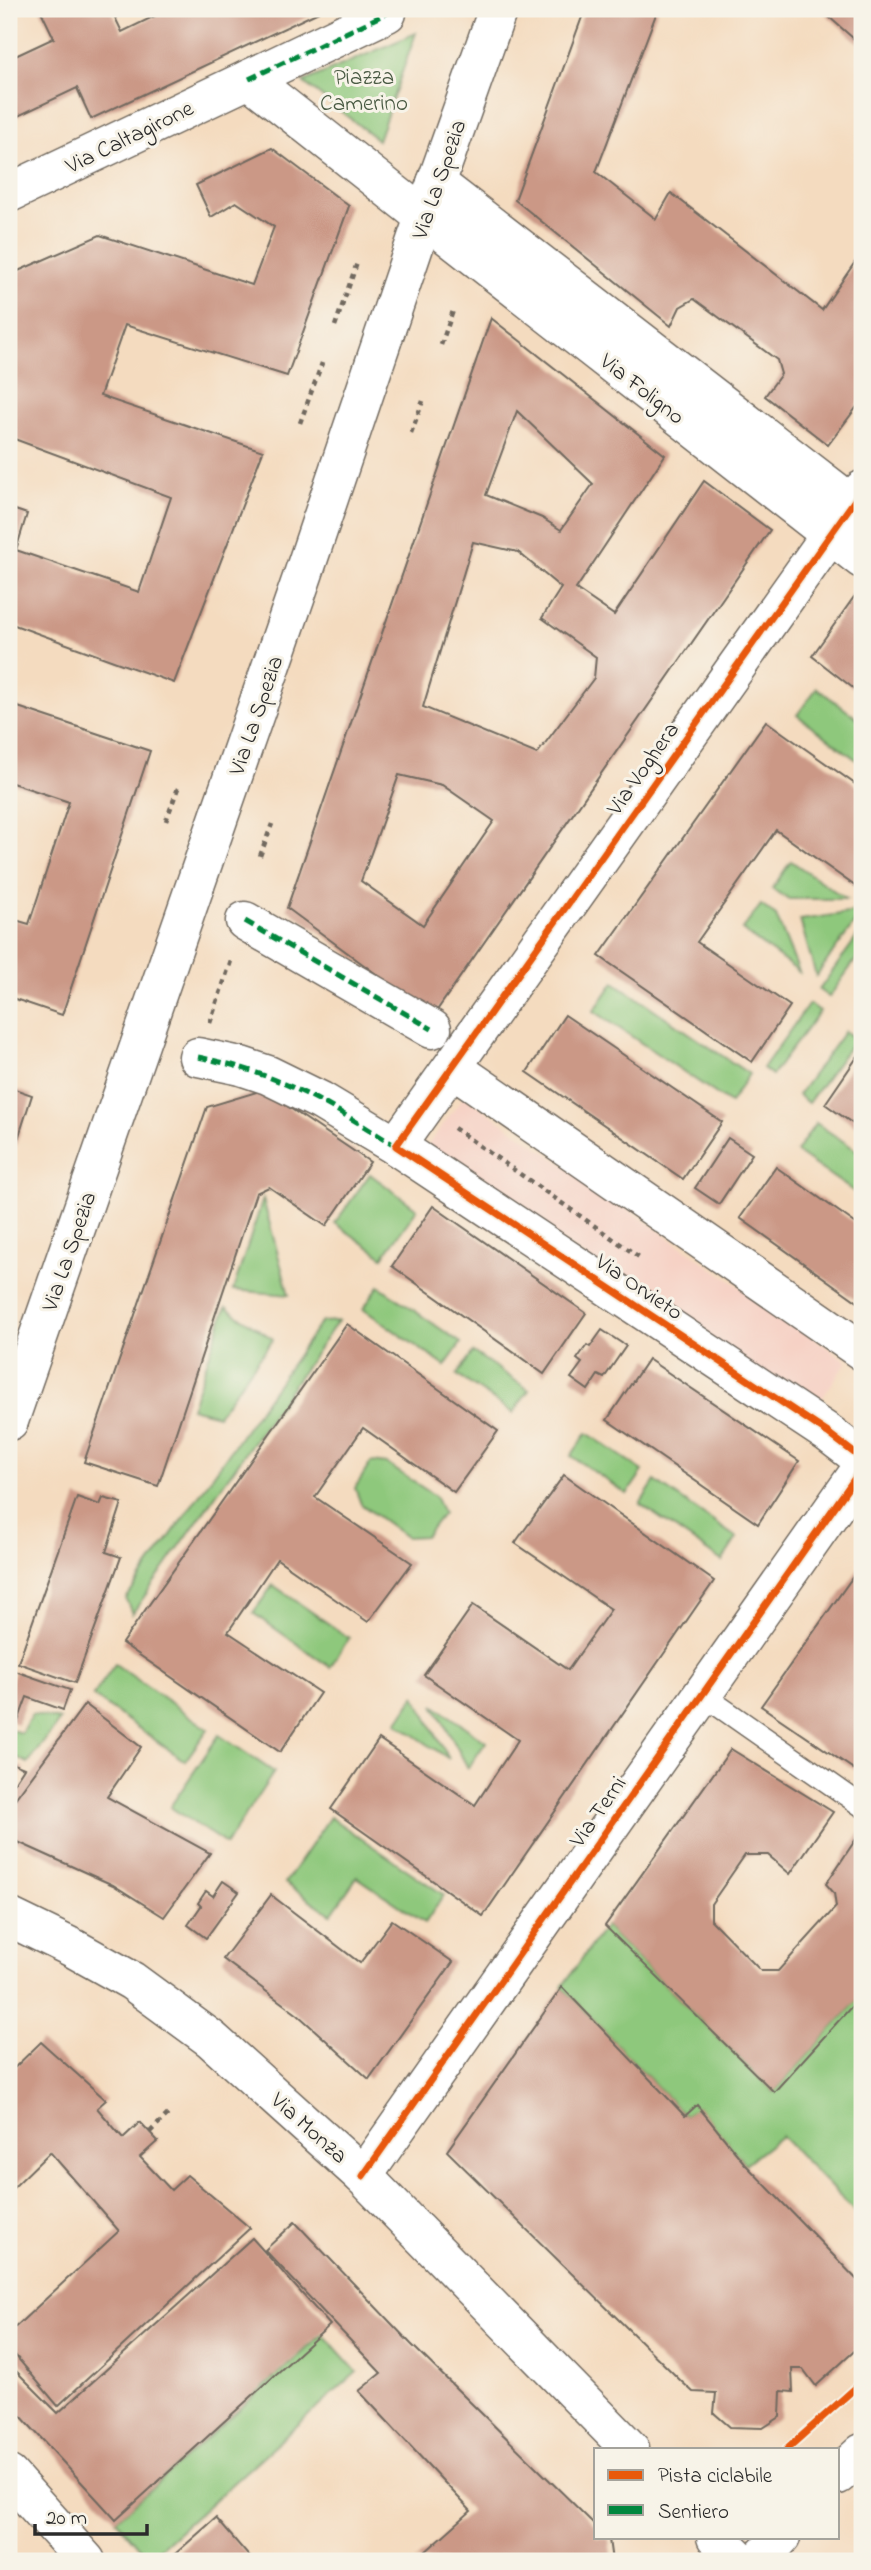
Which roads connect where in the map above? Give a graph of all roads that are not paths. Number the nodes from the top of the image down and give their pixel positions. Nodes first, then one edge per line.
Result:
1 (498, 9) edge
2 (387, 13) dead end
3 (249, 79) junction
4 (9, 194) edge
5 (430, 200) junction
6 (859, 502) edge
7 (831, 536) junction
8 (862, 559) edge
9 (245, 921) road end
10 (432, 1029) dead end
11 (198, 1057) road end
12 (453, 1068) junction
13 (396, 1146) junction
14 (862, 1351) edge
15 (9, 1421) edge
16 (862, 1459) edge
17 (862, 1468) edge
18 (703, 1695) junction
19 (862, 1806) edge
20 (9, 1917) edge
21 (363, 2175) junction
22 (628, 2448) edge
23 (862, 2453) edge
24 (840, 2472) edge
25 (9, 2475) edge
26 (717, 2538) edge
27 (780, 2538) edge
28 (86, 2561) edge
29 (740, 2561) edge
30 (759, 2561) edge

1 - 5 street, Via La Spezia
2 - 3 street
3 - 4 street, Via Caltagirone
3 - 5 street
5 - 6 street, Via Foligno
5 - 7 street, Via Foligno
5 - 15 street, Via La Spezia
6 - 7 street, Via Voghera
7 - 8 street, Via Foligno
7 - 12 street, Via Voghera
9 - 10 street
11 - 13 street, Via Orvieto
12 - 13 street, Via Voghera
12 - 14 street
13 - 16 street, Via Orvieto
17 - 18 street, Via Terni
18 - 19 lane
18 - 21 street, Via Terni
20 - 21 street, Via Monza
21 - 22 street, Via Monza
23 - 24 street
25 - 28 street
26 - 29 street
27 - 30 street

